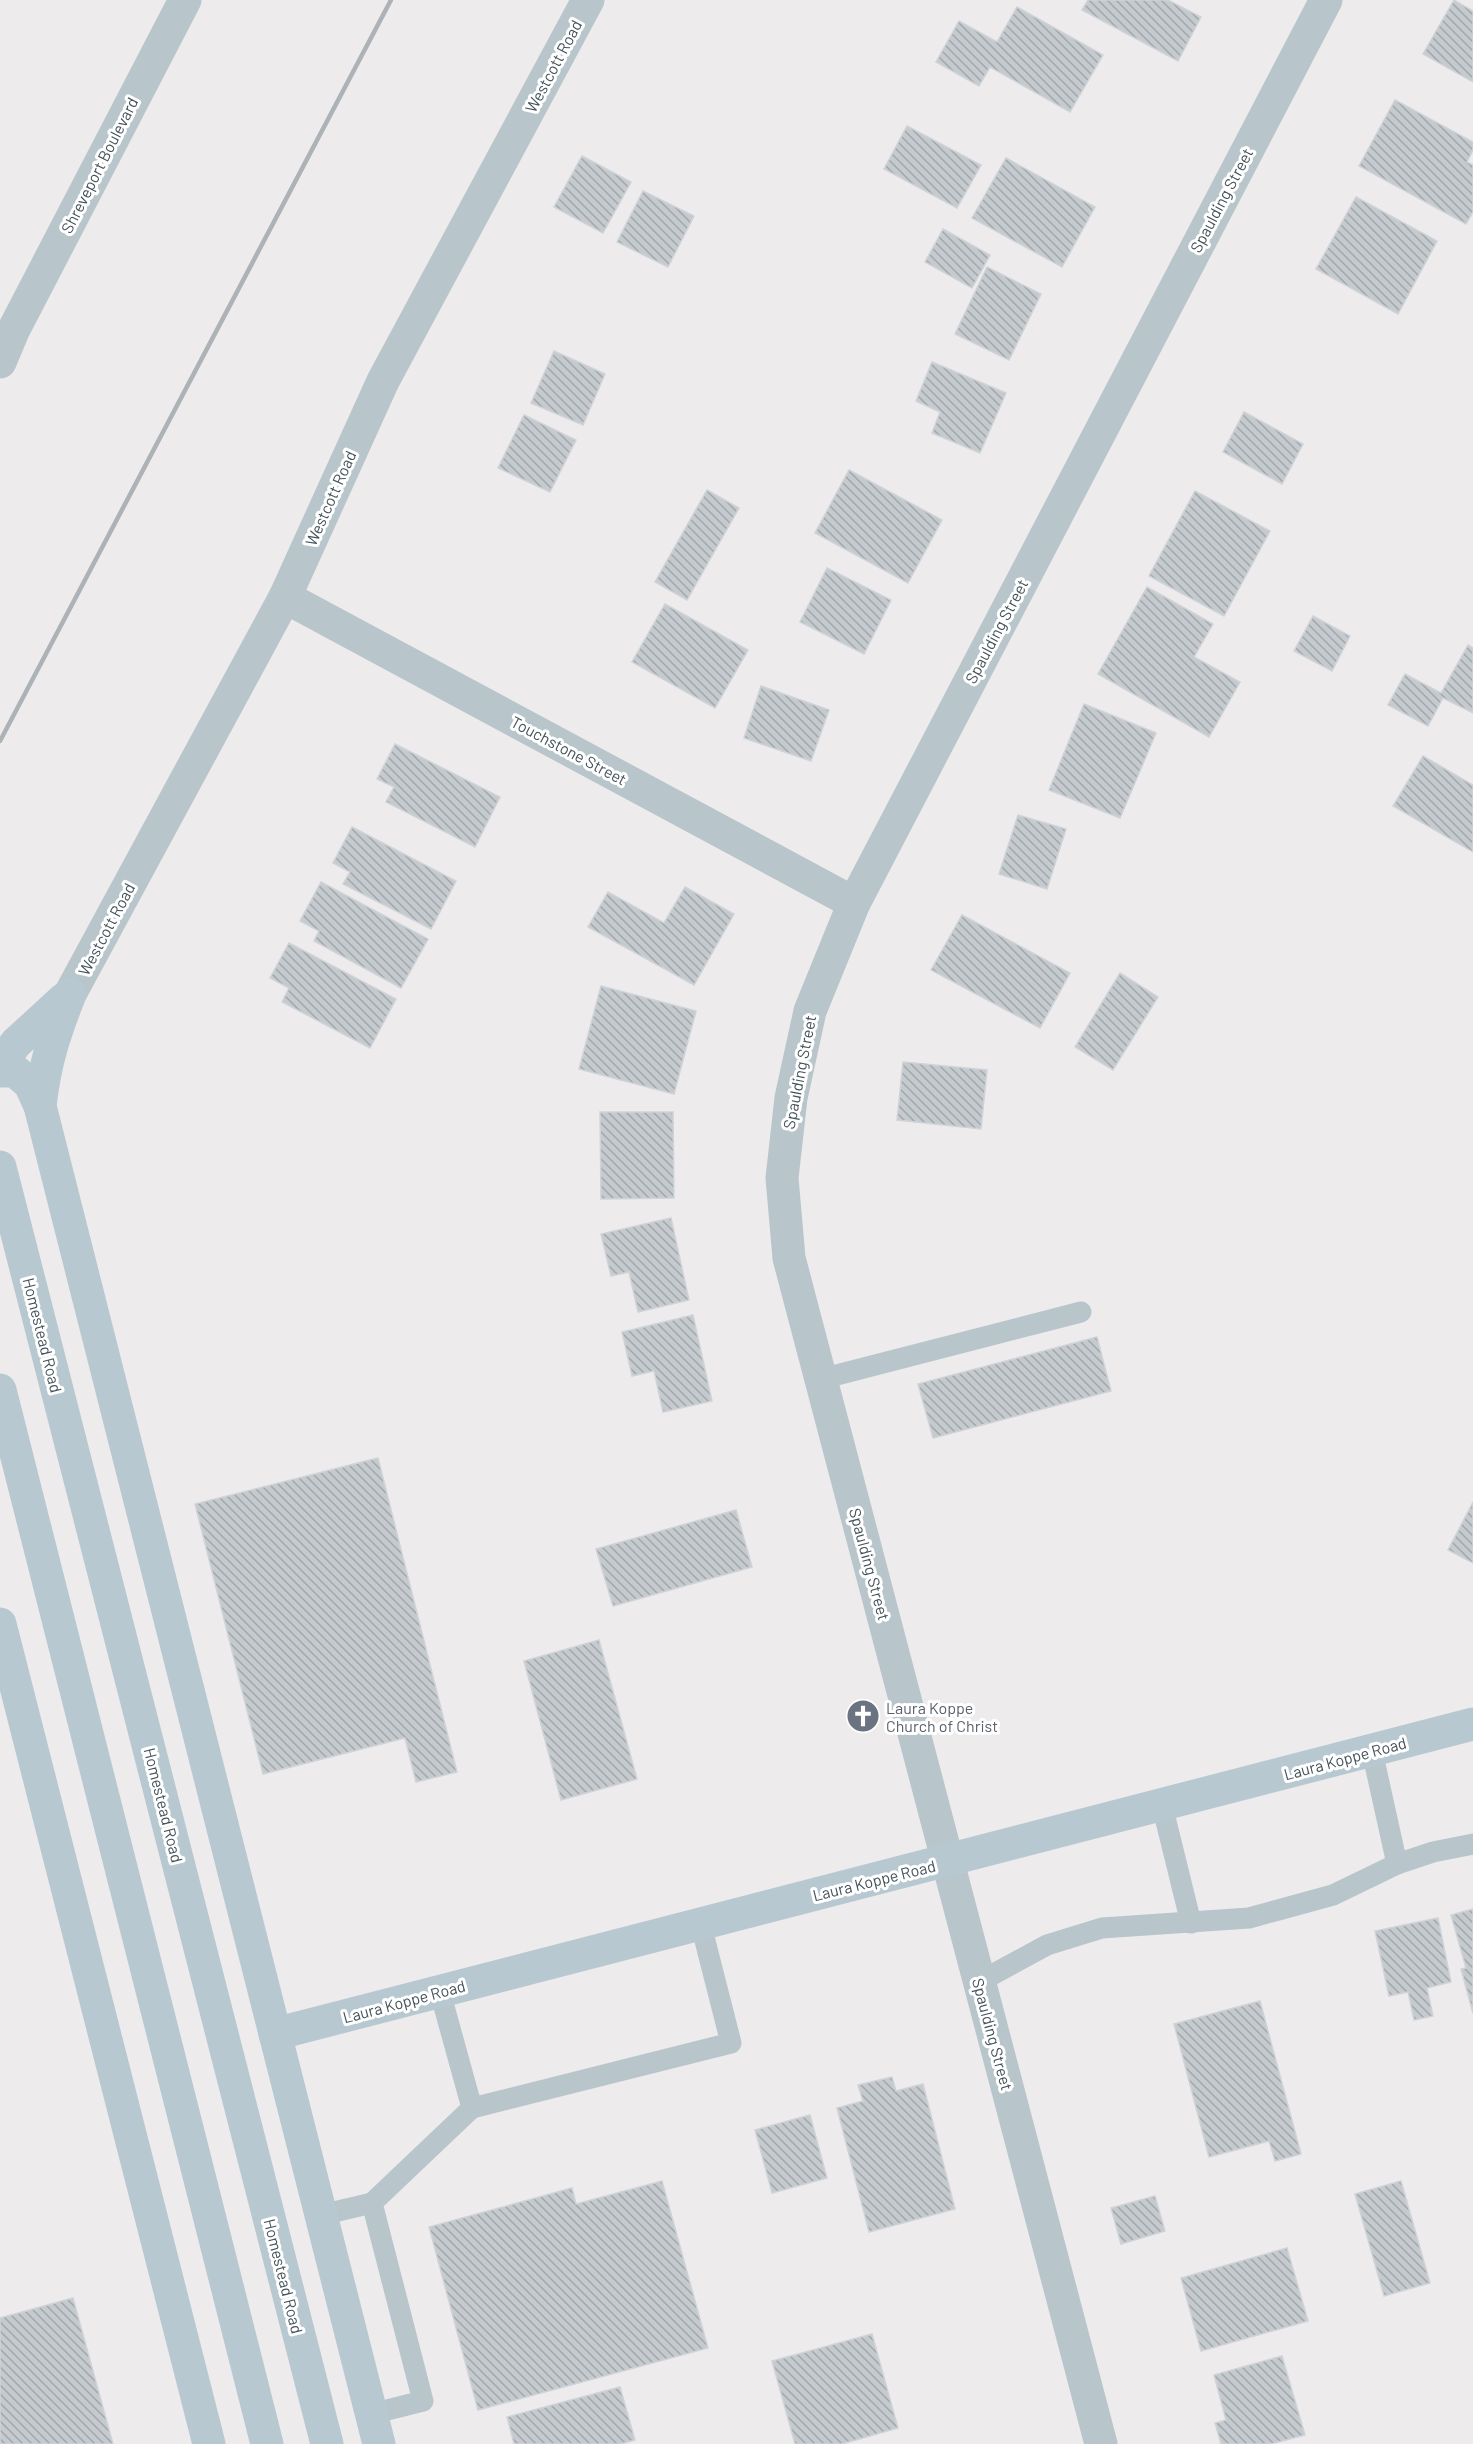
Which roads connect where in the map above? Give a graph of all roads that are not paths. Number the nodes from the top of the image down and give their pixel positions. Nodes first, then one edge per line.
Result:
1 (184, 0) edge
2 (588, 0) edge
3 (1326, 0) edge
4 (6, 335) edge
5 (0, 362) edge
6 (285, 597) junction
7 (854, 903) junction
8 (70, 994) junction
9 (0, 1064) edge
10 (0, 1071) edge
11 (40, 1106) junction
12 (0, 1167) edge
13 (1081, 1312) dead end
14 (821, 1379) junction
15 (0, 1390) edge
16 (0, 1624) edge
17 (1473, 1724) edge
18 (1372, 1751) junction
19 (1162, 1805) junction
20 (1473, 1844) edge
21 (948, 1862) junction
22 (1396, 1864) junction
23 (1191, 1923) junction
24 (700, 1925) junction
25 (980, 1982) junction
26 (440, 1992) junction
27 (275, 2034) junction
28 (472, 2108) junction
29 (372, 2203) junction
30 (321, 2215) junction
31 (375, 2429) edge
32 (208, 2444) edge
33 (267, 2444) edge
34 (327, 2444) edge
35 (1101, 2444) edge

1 - 4 street, Shreveport Boulevard
2 - 6 street, Westcott Road
3 - 7 street, Spaulding Street
4 - 5 street, Shreveport Boulevard
6 - 7 street, Touchstone Street
6 - 8 street, Westcott Road
7 - 14 street, Spaulding Street
8 - 9 main road
8 - 11 main road
10 - 11 main road
11 - 27 main road
12 - 34 main road, Homestead Road
13 - 14 lane
14 - 21 street, Spaulding Street
15 - 33 main road
16 - 32 main road
17 - 18 main road, Laura Koppe Road
18 - 19 main road, Laura Koppe Road
18 - 22 lane
19 - 21 main road, Laura Koppe Road
19 - 23 lane
20 - 22 lane
21 - 24 main road, Laura Koppe Road
21 - 25 street, Spaulding Street
22 - 23 lane
23 - 25 lane
24 - 26 main road, Laura Koppe Road
24 - 28 lane
25 - 35 street, Spaulding Street
26 - 27 main road, Laura Koppe Road
26 - 28 lane
27 - 30 main road
28 - 29 lane
29 - 30 lane
29 - 31 lane
30 - 31 main road

